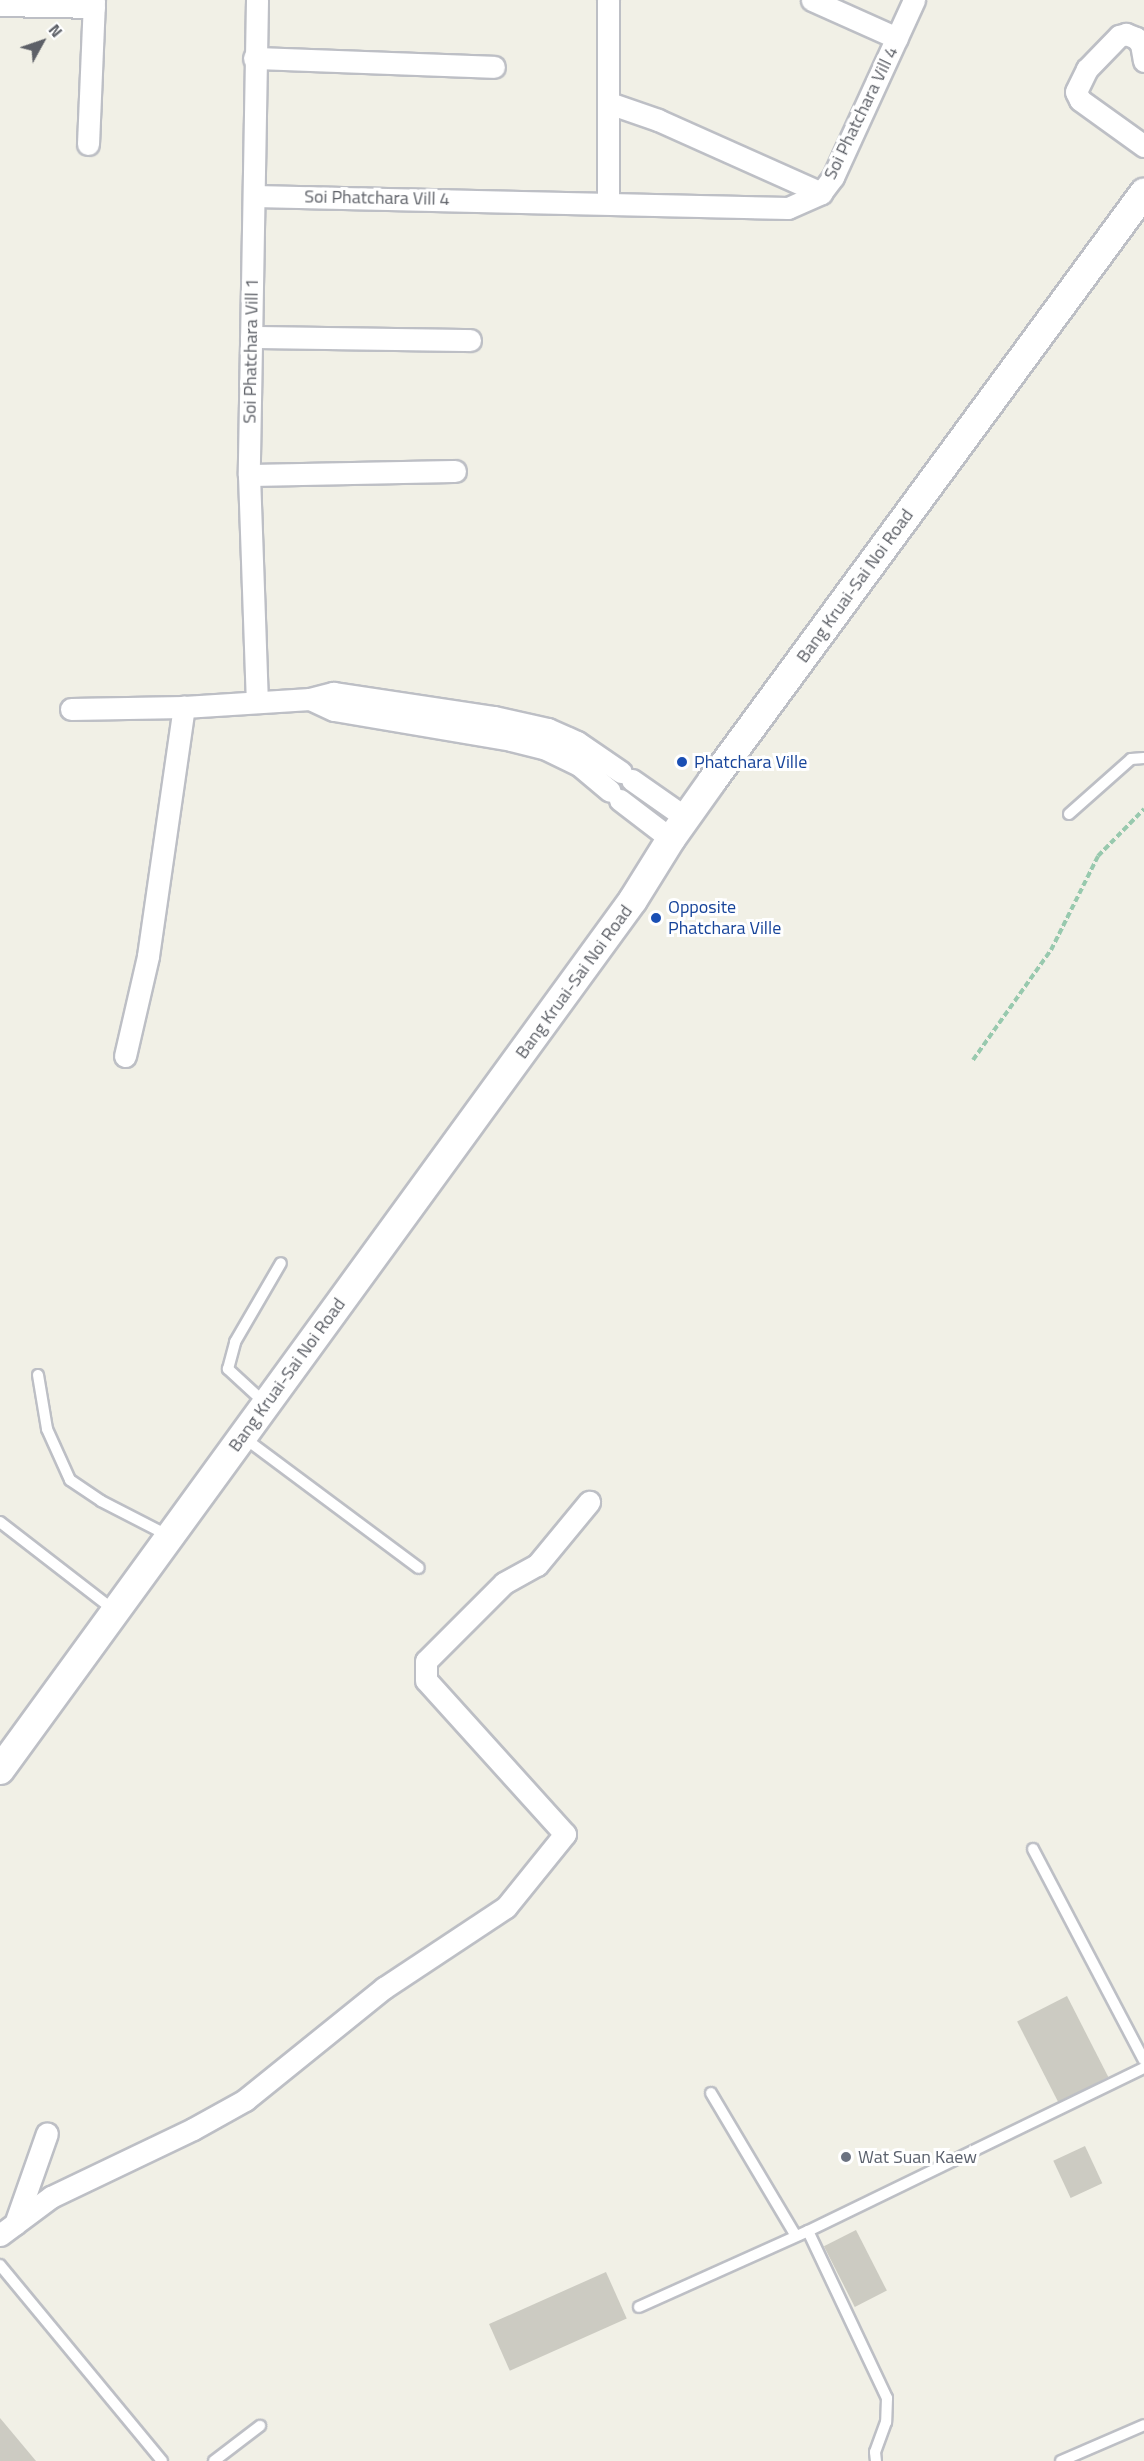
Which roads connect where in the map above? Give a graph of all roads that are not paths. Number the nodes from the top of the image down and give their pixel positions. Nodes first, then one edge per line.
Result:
1 (257, 0) edge
2 (608, 0) edge
3 (812, 0) edge
4 (914, 0) edge
5 (94, 3) edge
6 (0, 5) edge
7 (897, 38) junction
8 (254, 58) junction
9 (1144, 61) edge
10 (494, 67) dead end
11 (609, 103) junction
12 (88, 144) dead end
13 (1144, 146) edge
14 (821, 193) junction
15 (1144, 193) edge
16 (254, 196) junction
17 (608, 203) junction
18 (251, 337) junction
19 (470, 340) dead end
20 (455, 471) dead end
21 (249, 475) junction
22 (257, 701) junction
23 (184, 707) junction
24 (71, 709) dead end
25 (546, 738) junction
26 (1144, 758) edge
27 (1069, 814) dead end
28 (678, 828) junction
29 (126, 1056) dead end
30 (281, 1263) dead end
31 (38, 1375) dead end
32 (266, 1405) junction
33 (242, 1437) junction
34 (589, 1502) dead end
35 (0, 1522) edge
36 (170, 1537) junction
37 (419, 1568) dead end
38 (115, 1611) junction
39 (10, 1744) edge
40 (0, 1770) edge
41 (1033, 1849) dead end
42 (1144, 2060) edge
43 (1144, 2068) edge
44 (711, 2093) dead end
45 (47, 2133) dead end
46 (7, 2229) edge
47 (808, 2231) junction
48 (796, 2236) junction
49 (0, 2265) edge
50 (639, 2307) dead end
51 (1144, 2425) edge
52 (260, 2426) dead end
53 (162, 2461) edge
54 (214, 2461) edge
55 (876, 2461) edge
56 (1061, 2461) edge

1 - 8 street, Soi Phatchara Vill 1
2 - 11 street
3 - 7 street
4 - 7 street, Soi Phatchara Vill 4
5 - 6 street
5 - 12 street
7 - 14 street, Soi Phatchara Vill 4
8 - 10 street
8 - 16 street, Soi Phatchara Vill 1
9 - 13 street
11 - 14 street
11 - 17 street
14 - 17 street, Soi Phatchara Vill 4
15 - 28 main road, Bang Kruai-Sai Noi Road
16 - 17 street, Soi Phatchara Vill 4
16 - 18 street, Soi Phatchara Vill 1
18 - 19 street
18 - 21 street, Soi Phatchara Vill 1
20 - 21 street
21 - 22 street, Soi Phatchara Vill 1
22 - 23 street
22 - 25 street
23 - 24 street
23 - 29 street
25 - 28 street
25 - 28 street
26 - 27 lane
28 - 32 main road, Bang Kruai-Sai Noi Road
30 - 32 lane
31 - 36 lane
32 - 33 main road, Bang Kruai-Sai Noi Road
33 - 36 main road, Bang Kruai-Sai Noi Road
33 - 37 lane
34 - 46 street
35 - 38 lane
36 - 38 main road, Bang Kruai-Sai Noi Road
38 - 39 main road, Bang Kruai-Sai Noi Road
39 - 40 main road, Bang Kruai-Sai Noi Road
41 - 42 lane
43 - 47 lane
44 - 48 lane
45 - 46 street
47 - 48 lane
47 - 55 lane
48 - 50 lane
49 - 53 lane
51 - 56 lane
52 - 54 lane

